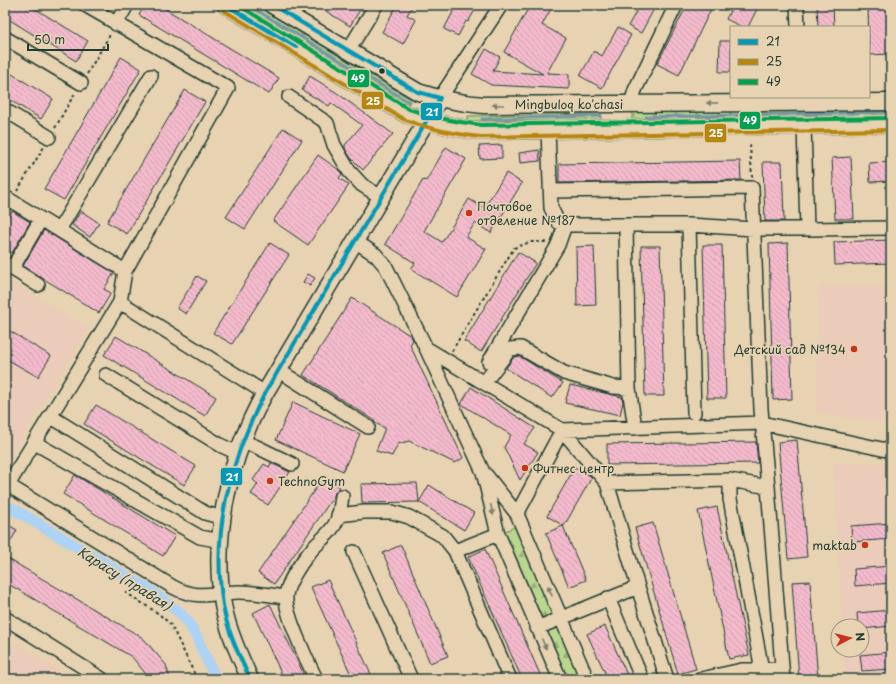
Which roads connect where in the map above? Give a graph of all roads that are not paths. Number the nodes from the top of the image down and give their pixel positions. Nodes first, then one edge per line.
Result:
1 (85, 5) edge
2 (127, 5) edge
3 (226, 5) edge
4 (272, 5) edge
5 (376, 5) edge
6 (501, 5) edge
7 (676, 5) edge
8 (797, 5) edge
9 (116, 24) junction
10 (798, 26) edge
11 (5, 38) edge
12 (348, 51) junction
13 (151, 76) dead end
14 (81, 83) road end
15 (289, 97) dead end
16 (440, 98) junction
17 (859, 99) edge
18 (801, 100) edge
19 (891, 102) edge
20 (638, 104) junction
21 (5, 110) edge
22 (426, 121) junction
23 (891, 124) edge
24 (804, 125) junction
25 (644, 128) junction
26 (548, 130) junction
27 (50, 137) road end
28 (551, 191) junction
29 (381, 197) junction
30 (8, 199) edge
31 (41, 219) junction
32 (565, 225) junction
33 (626, 225) junction
34 (689, 225) junction
35 (891, 228) edge
36 (754, 229) junction
37 (60, 230) junction
38 (806, 230) junction
39 (355, 241) junction
40 (8, 266) edge
41 (125, 271) junction
42 (38, 285) dead end
43 (120, 302) junction
44 (426, 348) junction
45 (489, 362) dead end
46 (278, 370) junction
47 (106, 375) dead end
48 (484, 383) junction
49 (629, 388) junction
50 (265, 393) junction
51 (694, 413) dead end
52 (50, 416) junction
53 (762, 423) junction
54 (368, 427) dead end
55 (635, 428) junction
56 (562, 430) junction
57 (35, 442) junction
58 (240, 447) junction
59 (891, 451) edge
60 (292, 464) dead end
61 (483, 472) junction
62 (730, 480) junction
63 (607, 483) junction
64 (6, 485) edge
65 (768, 487) junction
66 (342, 496) dead end
67 (518, 514) junction
68 (338, 515) junction
69 (223, 518) junction
70 (498, 534) junction
71 (221, 541) junction
72 (455, 551) junction
73 (354, 552) dead end
74 (638, 587) junction
75 (222, 593) junction
76 (285, 597) junction
77 (608, 598) junction
78 (5, 618) edge
79 (561, 618) junction
80 (537, 628) junction
81 (762, 670) junction
82 (782, 674) edge
83 (505, 677) edge
84 (102, 679) edge
85 (250, 679) edge
86 (316, 679) edge
87 (411, 679) edge
88 (560, 679) edge
89 (587, 679) edge
90 (642, 679) edge
91 (667, 679) edge
92 (701, 679) edge

1 - 9 street
2 - 9 street
3 - 22 main road, Mingbuloq ko'chasi
4 - 12 main road, Mingbuloq ko'chasi
5 - 12 street
6 - 16 street
7 - 20 street
8 - 10 street
9 - 41 street
11 - 14 street
12 - 16 main road, Mingbuloq ko'chasi
13 - 37 street
15 - 29 street
20 -> 16 main road, Mingbuloq ko'chasi
16 - 22 main road
17 - 18 main road, Mingbuloq ko'chasi
17 - 19 main road, Mingbuloq ko'chasi
18 -> 20 main road, Mingbuloq ko'chasi
20 - 25 main road
21 - 27 street
22 - 26 main road, Mingbuloq ko'chasi
22 - 29 main road
23 - 24 main road, Mingbuloq ko'chasi
24 - 25 main road, Mingbuloq ko'chasi
24 - 38 street
25 - 26 main road, Mingbuloq ko'chasi
26 - 28 street
28 - 32 street
28 - 36 street
29 - 39 main road
30 - 31 street
31 - 37 street
31 - 40 street
32 - 33 street
32 - 45 street
33 - 34 street
33 - 49 street
34 - 36 street
34 - 51 street
35 - 38 street
36 - 38 street
36 - 53 street
37 - 41 street
39 - 44 street
39 - 46 main road
40 - 42 street
41 - 43 street
43 - 50 street
43 - 52 street
44 - 48 street
44 - 61 street
46 - 50 main road
46 - 54 street
47 - 58 street
48 - 49 street
48 - 56 street
49 - 55 street
50 - 58 main road
52 - 57 street
52 - 69 street
53 - 55 street
53 - 59 street
53 - 65 street
55 - 56 street
56 - 63 street
56 - 67 street
57 - 64 street
57 - 71 street
58 - 60 street
58 - 69 main road
61 - 67 street
61 -> 70 street
62 - 63 street
62 - 65 street
62 - 81 street
63 - 74 street
64 - 75 street
65 - 82 street
66 - 68 street
79 -> 67 street
68 - 72 street
68 - 76 street
69 - 71 main road
70 - 72 street
70 - 80 street
71 - 75 main road
72 - 83 street
73 - 87 street
74 - 77 street
74 - 91 street
75 - 76 street
75 - 85 main road
76 - 86 street
77 - 79 street
77 - 90 street
78 - 84 street
79 - 80 street
79 - 89 street
80 -> 88 street
81 - 82 street
81 - 92 street

